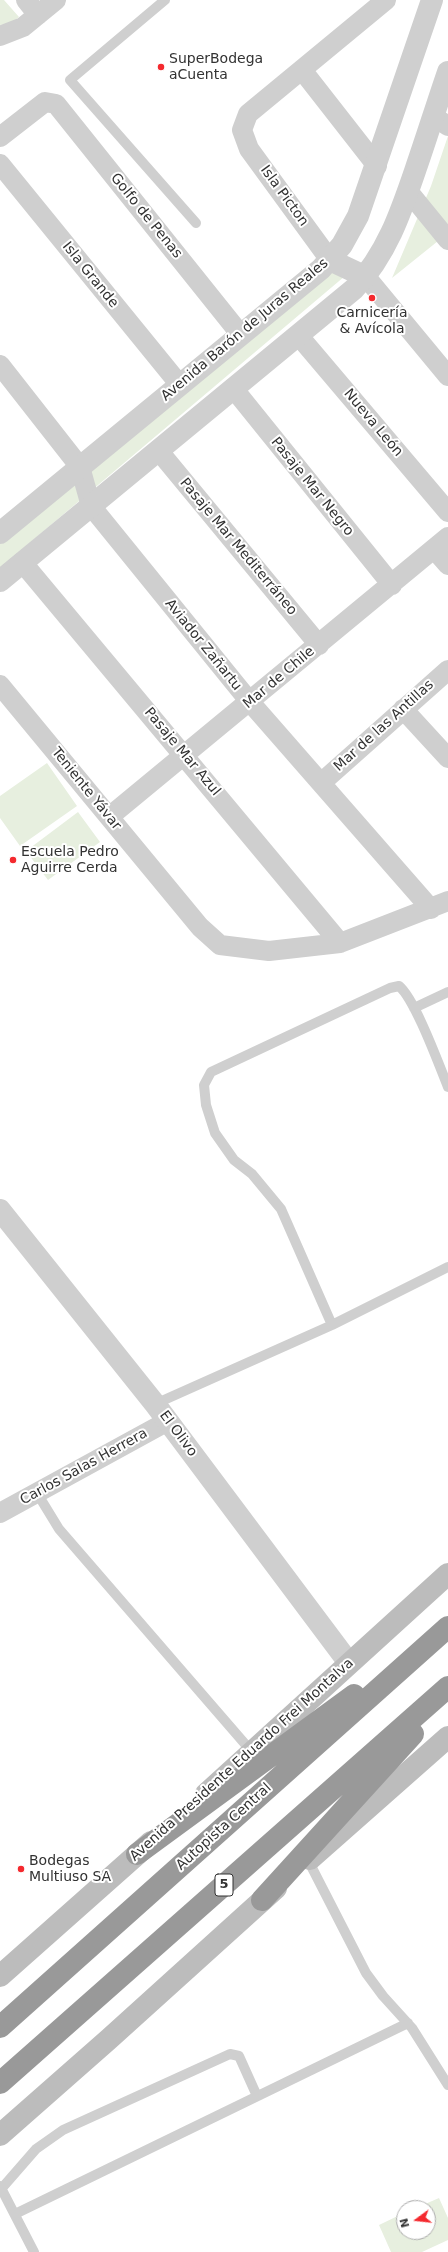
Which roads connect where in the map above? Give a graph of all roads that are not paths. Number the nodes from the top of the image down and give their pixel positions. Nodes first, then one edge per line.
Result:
1 (26, 0) edge
2 (56, 0) edge
3 (165, 0) edge
4 (386, 0) edge
5 (432, 0) edge
6 (38, 15) junction
7 (0, 36) edge
8 (302, 70) junction
9 (448, 72) edge
10 (441, 121) edge
11 (0, 137) edge
12 (0, 164) edge
13 (377, 166) junction
14 (408, 190) junction
15 (196, 223) dead end
16 (448, 240) edge
17 (330, 260) junction
18 (366, 277) junction
19 (241, 335) junction
20 (298, 335) junction
21 (0, 365) edge
22 (448, 376) edge
23 (180, 385) junction
24 (233, 388) junction
25 (158, 450) junction
26 (80, 467) junction
27 (91, 506) junction
28 (448, 512) edge
29 (0, 533) edge
30 (441, 543) edge
31 (22, 562) junction
32 (448, 565) edge
33 (0, 581) edge
34 (392, 585) junction
35 (319, 645) junction
36 (448, 670) edge
37 (0, 685) edge
38 (250, 702) junction
39 (403, 709) junction
40 (185, 755) junction
41 (448, 758) edge
42 (321, 783) junction
43 (109, 817) junction
44 (440, 905) edge
45 (340, 942) junction
46 (448, 992) edge
47 (414, 1008) junction
48 (448, 1087) edge
49 (0, 1210) edge
50 (448, 1267) edge
51 (332, 1325) junction
52 (155, 1404) junction
53 (168, 1421) junction
54 (37, 1493) junction
55 (0, 1513) edge
56 (448, 1574) edge
57 (446, 1629) edge
58 (349, 1663) junction
59 (448, 1687) edge
60 (448, 1694) edge
61 (448, 1737) edge
62 (252, 1752) junction
63 (137, 1854) junction
64 (308, 1860) junction
65 (262, 1900) junction
66 (0, 1976) edge
67 (408, 2023) junction
68 (0, 2027) edge
69 (0, 2083) edge
70 (448, 2085) edge
71 (257, 2096) junction
72 (0, 2135) edge
73 (1, 2187) edge
74 (15, 2214) junction
75 (34, 2252) edge

1 - 6 street
2 - 6 street
3 - 15 lane
4 - 8 street
5 - 13 street, Avenida Barón de Juras Reales
6 - 7 street
8 - 13 street
8 - 17 street, Isla Picton
9 - 10 street
10 - 14 street
11 - 19 street, Golfo de Penas
12 - 23 street, Isla Grande
13 - 17 street, Avenida Barón de Juras Reales
14 - 16 street
14 - 18 street
17 - 18 street
17 - 19 street, Avenida Barón de Juras Reales
18 - 20 street
18 - 22 street
19 - 23 street, Avenida Barón de Juras Reales
20 - 24 street
20 - 28 street, Nueva León
21 - 26 street, Aviador Zañartu
23 - 26 street, Avenida Barón de Juras Reales
24 - 25 street
24 - 34 street, Pasaje Mar Negro
25 - 27 street
25 - 35 street, Pasaje Mar Mediterráneo
26 - 27 street, Aviador Zañartu
26 - 29 street, Avenida Barón de Juras Reales
27 - 31 street
27 - 38 street, Aviador Zañartu
30 - 32 street
30 - 34 street, Mar de Chile
31 - 33 street
31 - 40 street, Pasaje Mar Azul
34 - 35 street, Mar de Chile
35 - 38 street, Mar de Chile
36 - 39 street, Mar de las Antillas
37 - 43 street, Teniente Yávar
38 - 40 street, Mar de Chile
38 - 42 street, Aviador Zañartu
39 - 41 street
39 - 42 street, Mar de las Antillas
40 - 43 street, Mar de Chile
40 - 45 street, Pasaje Mar Azul
42 - 44 street, Aviador Zañartu
43 - 45 street, Teniente Yávar
44 - 45 street
46 - 47 lane
47 - 48 lane
47 - 51 lane
49 - 52 street, El Olivo
50 - 51 lane
51 - 52 lane
52 - 53 street, El Olivo
53 - 54 street, Carlos Salas Herrera
53 - 58 street, El Olivo
54 - 55 street, Carlos Salas Herrera
54 - 62 lane
56 - 58 main road, Avenida Presidente Eduardo Frei Montalva
57 - 63 highway
57 - 68 highway, Autopista Central
58 - 62 main road, Avenida Presidente Eduardo Frei Montalva
59 - 69 highway, 5
60 - 65 highway
61 - 64 main road
62 - 63 main road, Avenida Presidente Eduardo Frei Montalva
63 - 66 main road, Avenida Presidente Eduardo Frei Montalva
64 - 65 main road
64 - 67 lane
65 - 72 main road
67 - 70 lane
67 - 71 lane
71 - 73 lane
71 - 74 lane
73 - 74 lane
74 - 75 lane

